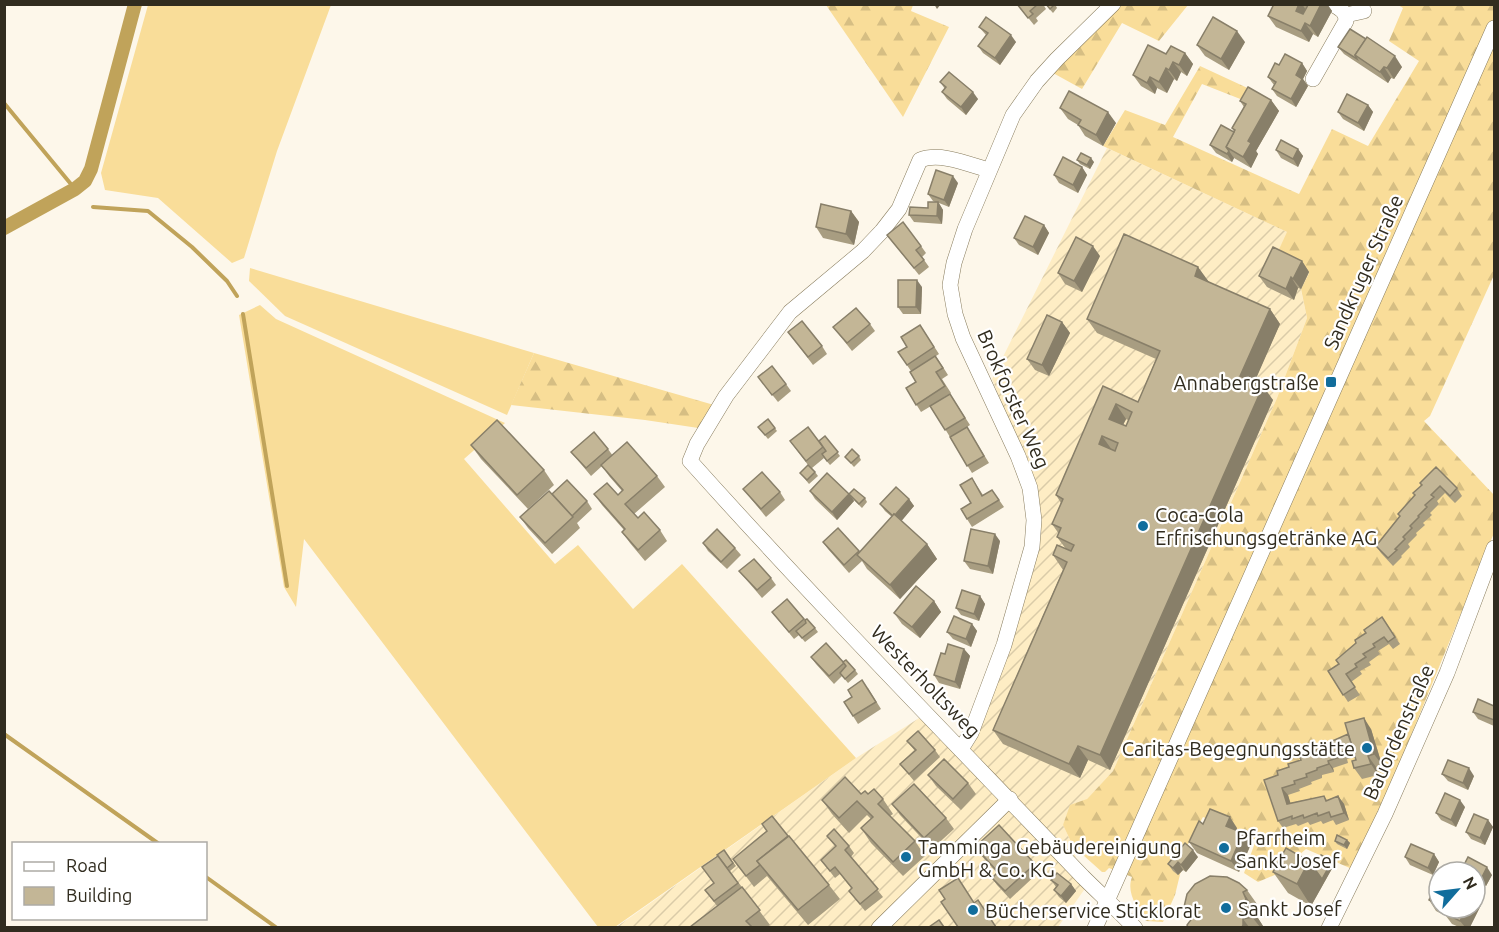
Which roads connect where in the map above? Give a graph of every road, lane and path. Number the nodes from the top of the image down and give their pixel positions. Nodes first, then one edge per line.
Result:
1 (1113, 4) edge
2 (1332, 4) edge
3 (1364, 11) dead end
4 (1346, 15) junction
5 (1494, 28) edge
6 (1314, 79) dead end
7 (988, 170) junction
8 (1494, 548) edge
9 (962, 749) junction
10 (1010, 799) junction
11 (1107, 900) junction
12 (879, 927) edge
13 (1095, 927) edge
14 (1135, 927) edge
15 (1329, 927) edge

1 - 7 street, Brokforster Weg
2 - 4 street
3 - 4 street
4 - 6 street
5 - 11 street, Sandkruger Straße
7 - 9 street, Brokforster Weg
7 - 9 street, Westerholtsweg
8 - 15 street, Bauordenstraße
9 - 10 street, Westerholtsweg
10 - 11 street, Westerholtsweg
10 - 12 street
11 - 13 street, Sandkruger Straße
11 - 14 street, Westerholtsweg

